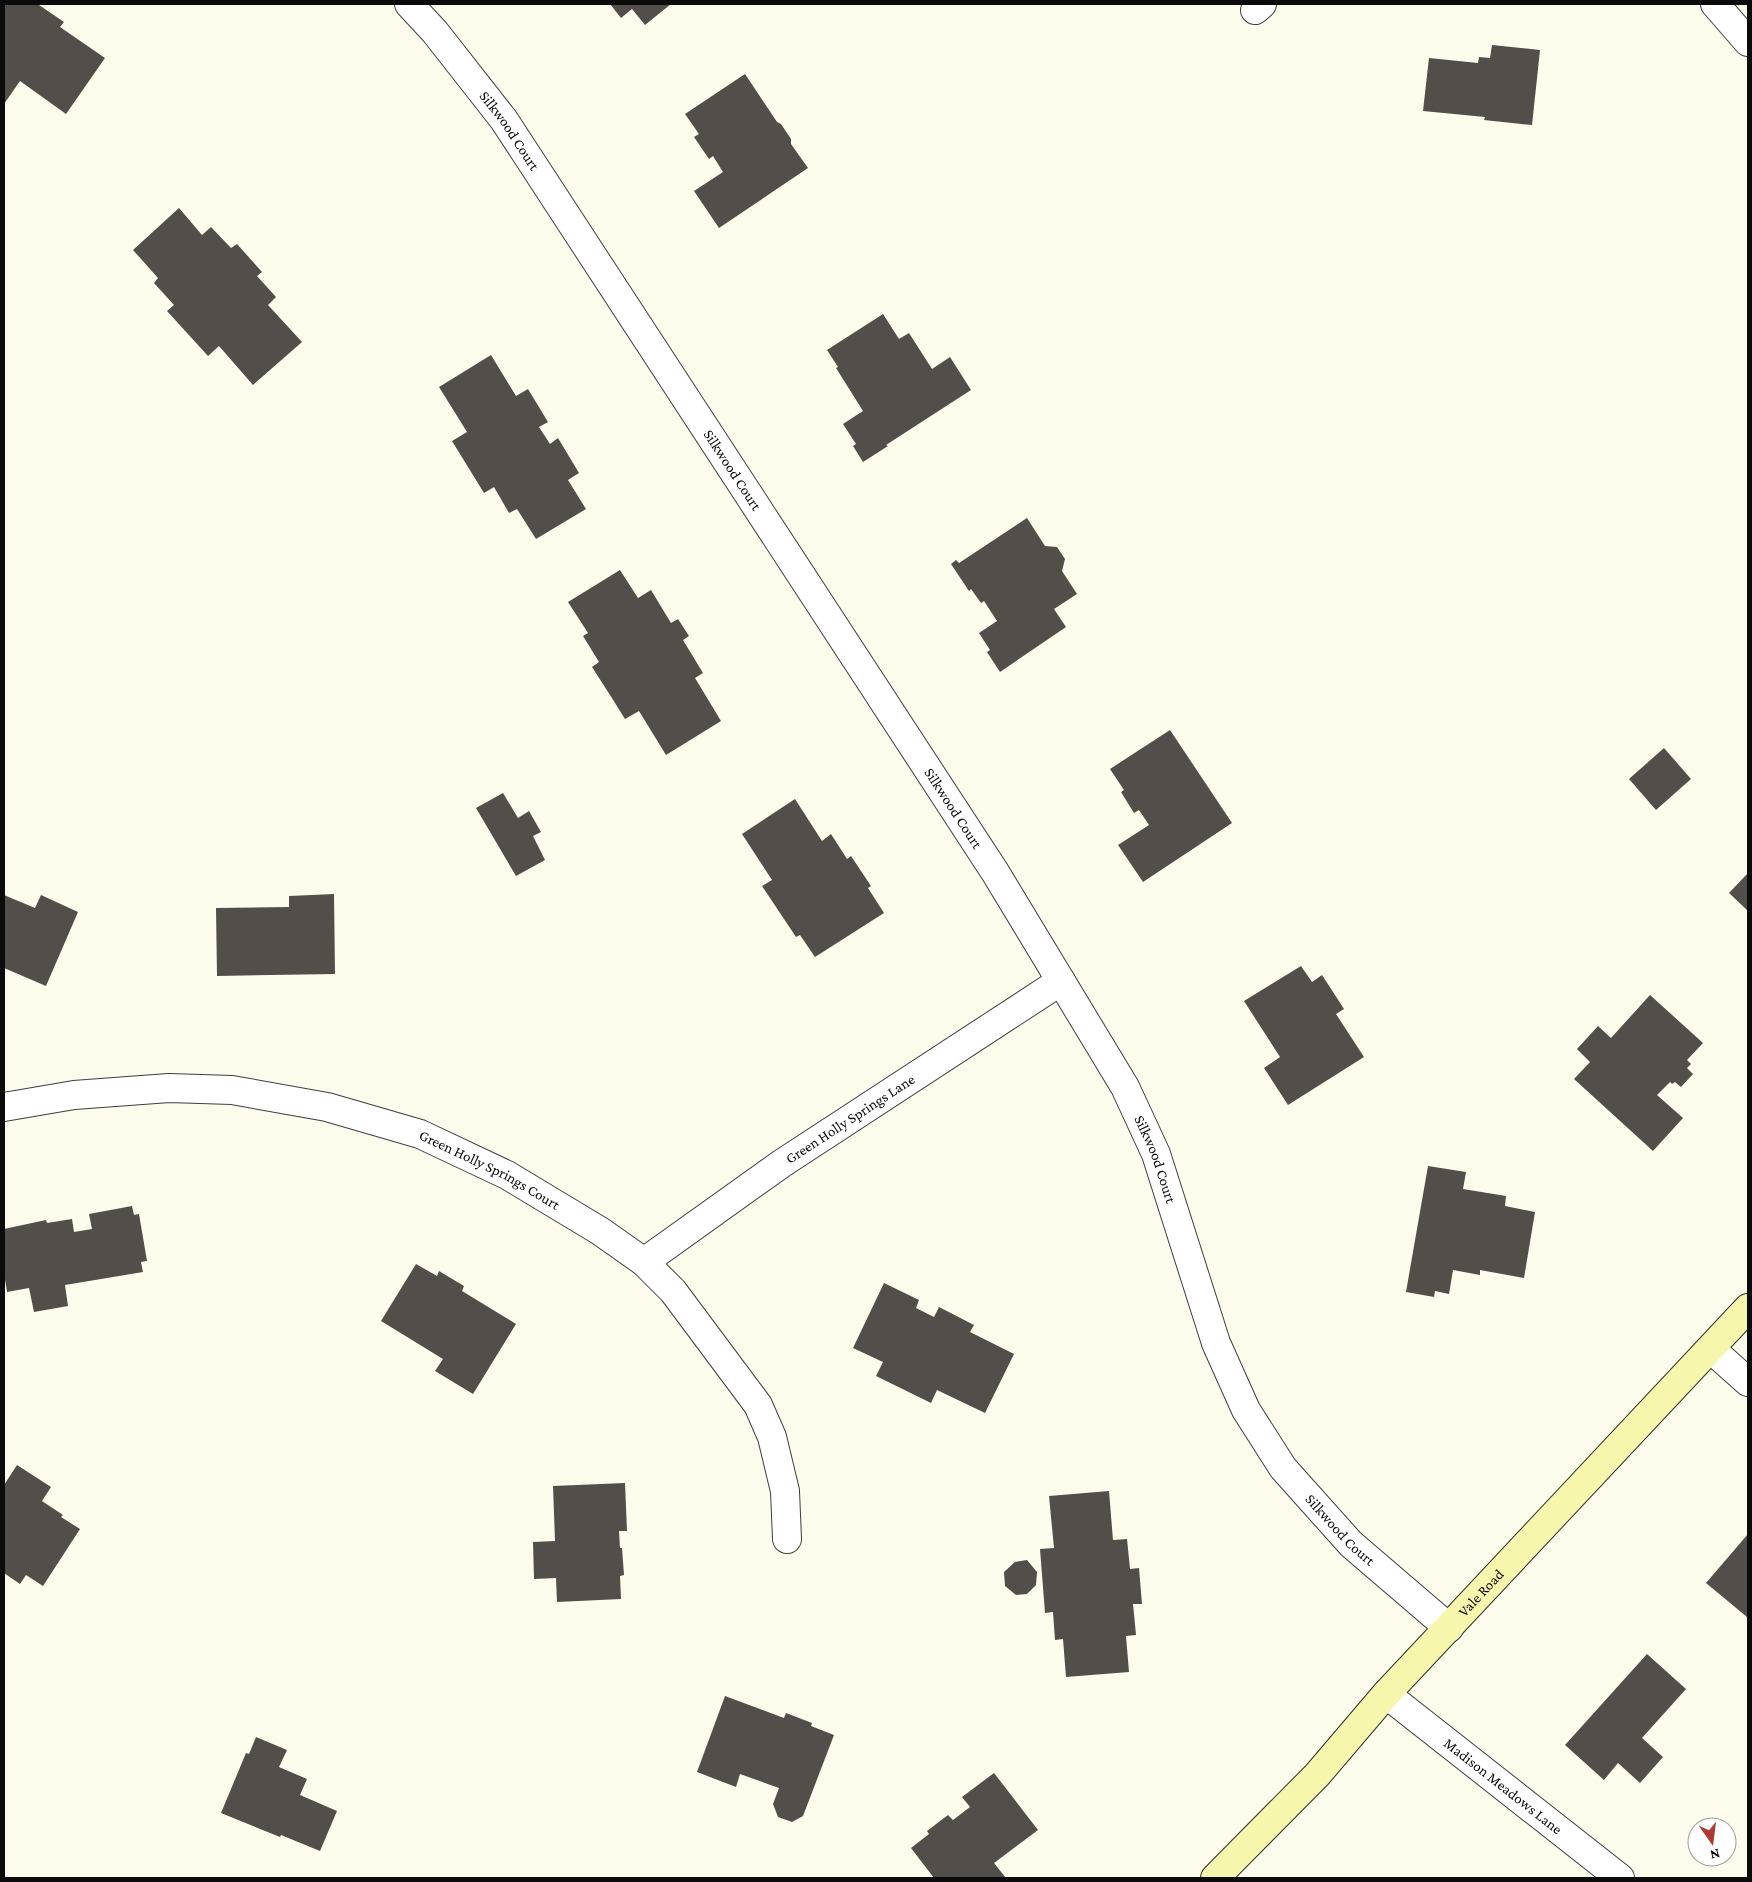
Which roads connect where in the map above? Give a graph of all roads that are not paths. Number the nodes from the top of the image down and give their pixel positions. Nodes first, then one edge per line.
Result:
1 (409, 4) edge
2 (1715, 4) edge
3 (1748, 42) edge
4 (1061, 981) junction
5 (4, 1106) edge
6 (644, 1262) junction
7 (1748, 1308) edge
8 (1711, 1349) junction
9 (1748, 1382) edge
10 (787, 1539) dead end
11 (1448, 1628) junction
12 (1386, 1694) junction
13 (1215, 1878) edge
14 (1620, 1878) edge

1 - 4 street, Silkwood Court
2 - 3 street
4 - 6 street, Green Holly Springs Lane
4 - 11 street, Silkwood Court
5 - 6 street, Green Holly Springs Court
6 - 10 street, Green Holly Springs Court
7 - 8 main road, Vale Road
8 - 9 street
8 - 11 main road, Vale Road
11 - 12 main road, Vale Road
12 - 13 main road, Vale Road
12 - 14 street, Madison Meadows Lane

